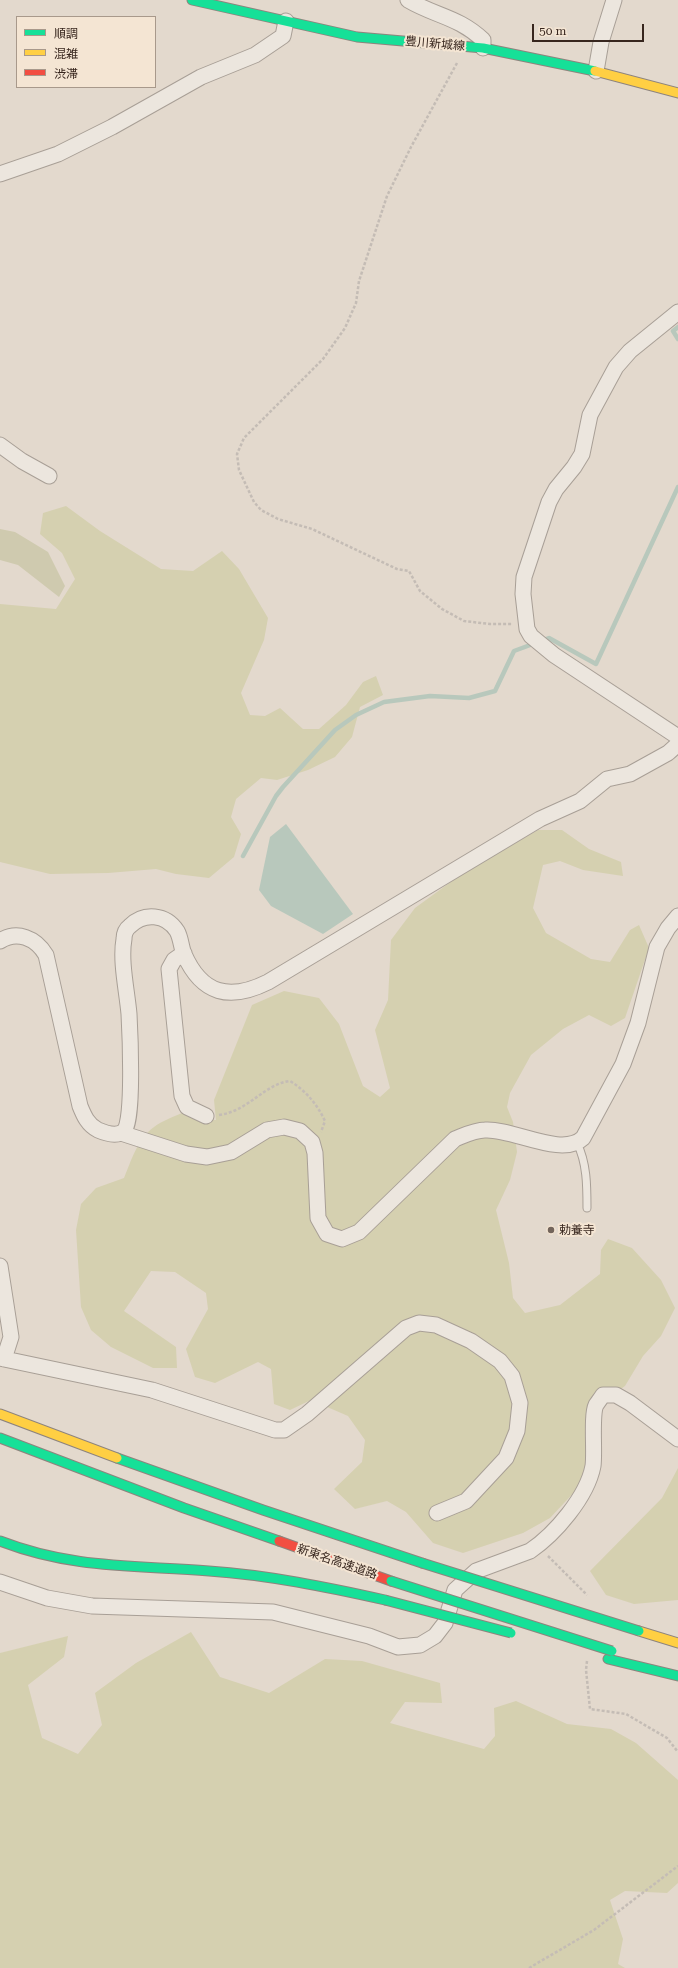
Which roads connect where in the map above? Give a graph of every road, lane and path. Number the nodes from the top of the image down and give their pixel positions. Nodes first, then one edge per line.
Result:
1 (192, 0) edge
2 (408, 0) edge
3 (614, 0) edge
4 (286, 21) junction
5 (462, 46) junction
6 (483, 48) junction
7 (596, 71) junction
8 (678, 93) edge
9 (0, 174) edge
10 (678, 312) edge
11 (0, 445) edge
12 (49, 476) dead end
13 (529, 632) junction
14 (678, 737) edge
15 (678, 744) edge
16 (678, 916) edge
17 (0, 941) edge
18 (184, 953) junction
19 (206, 1116) joint
20 (120, 1133) junction
21 (312, 1142) junction
22 (577, 1144) junction
23 (587, 1208) dead end
24 (0, 1266) edge
25 (2, 1359) edge
26 (0, 1414) edge
27 (0, 1438) edge
28 (678, 1438) edge
29 (437, 1513) dead end
30 (0, 1541) edge
31 (0, 1582) edge
32 (524, 1637) dead end
33 (678, 1643) edge
34 (593, 1655) dead end
35 (610, 1655) junction
36 (678, 1671) edge
37 (678, 1676) edge
38 (678, 1866) edge
39 (529, 1968) edge

1 - 4 main road, 豊川新城線
2 - 6 street
3 - 7 street
4 - 5 main road, 豊川新城線
4 - 9 street
5 - 6 main road, 豊川新城線
5 - 13 path
6 - 7 main road, 豊川新城線
7 - 8 main road, 豊川新城線
10 - 13 street
11 - 12 street
13 - 14 street
15 - 18 street
16 - 22 street
17 - 20 street
18 - 19 street
18 - 20 street
19 - 21 path
20 - 21 street
21 - 22 street
22 - 23 lane
24 - 25 street
25 - 29 street
26 - 33 main road, 新東名高速道路, bridge
27 - 35 main road, 新東名高速道路, bridge
28 - 31 street
30 - 32 main road, bridge
34 - 35 main road
35 - 36 main road, 新東名高速道路
35 - 37 main road
38 - 39 path

